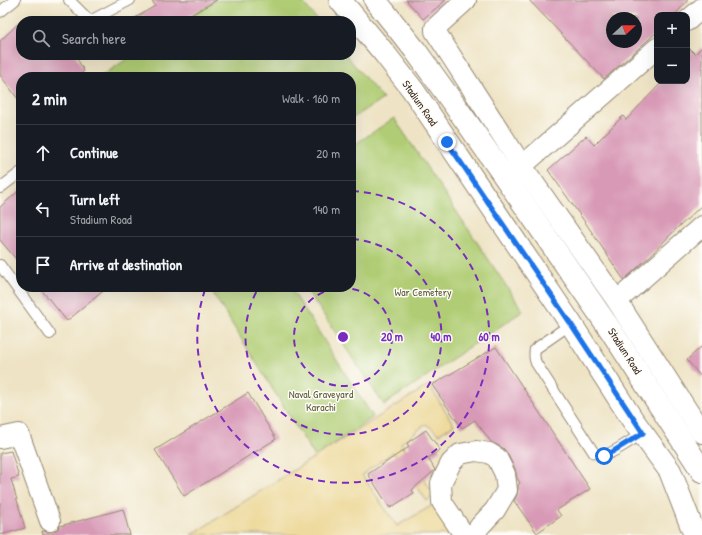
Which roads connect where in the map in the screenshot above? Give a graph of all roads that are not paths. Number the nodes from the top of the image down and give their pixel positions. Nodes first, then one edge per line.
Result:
1 (15, 0) edge
2 (69, 0) edge
3 (130, 0) edge
4 (340, 0) edge
5 (375, 0) edge
6 (466, 0) edge
7 (702, 8) edge
8 (0, 12) edge
9 (85, 16) edge
10 (100, 16) edge
11 (353, 16) edge
12 (690, 18) edge
13 (356, 19) edge
14 (654, 51) edge
15 (522, 166) junction
16 (16, 176) edge
17 (0, 188) edge
18 (702, 226) edge
19 (0, 266) edge
20 (16, 288) edge
21 (19, 292) edge
22 (617, 301) junction
23 (571, 324) junction
24 (50, 334) dead end
25 (643, 433) junction
26 (702, 433) edge
27 (0, 438) edge
28 (670, 471) junction
29 (702, 471) edge
30 (702, 517) edge
31 (50, 521) dead end
32 (464, 535) edge
33 (474, 535) edge
34 (695, 535) edge

1 - 8 lane
2 - 9 lane
3 - 10 lane
4 - 11 main road, Stadium Road
5 - 29 main road, Stadium Road
6 - 15 street
7 - 12 street
13 - 23 main road, Stadium Road
14 - 15 street
15 - 22 street
16 - 17 lane
18 - 22 street
19 - 20 lane
21 - 24 lane
22 - 26 street
23 - 25 main road, Stadium Road
23 - 25 lane
25 - 28 main road, Stadium Road
27 - 31 street
28 - 30 main road
28 - 34 main road, Stadium Road
32 - 33 street

